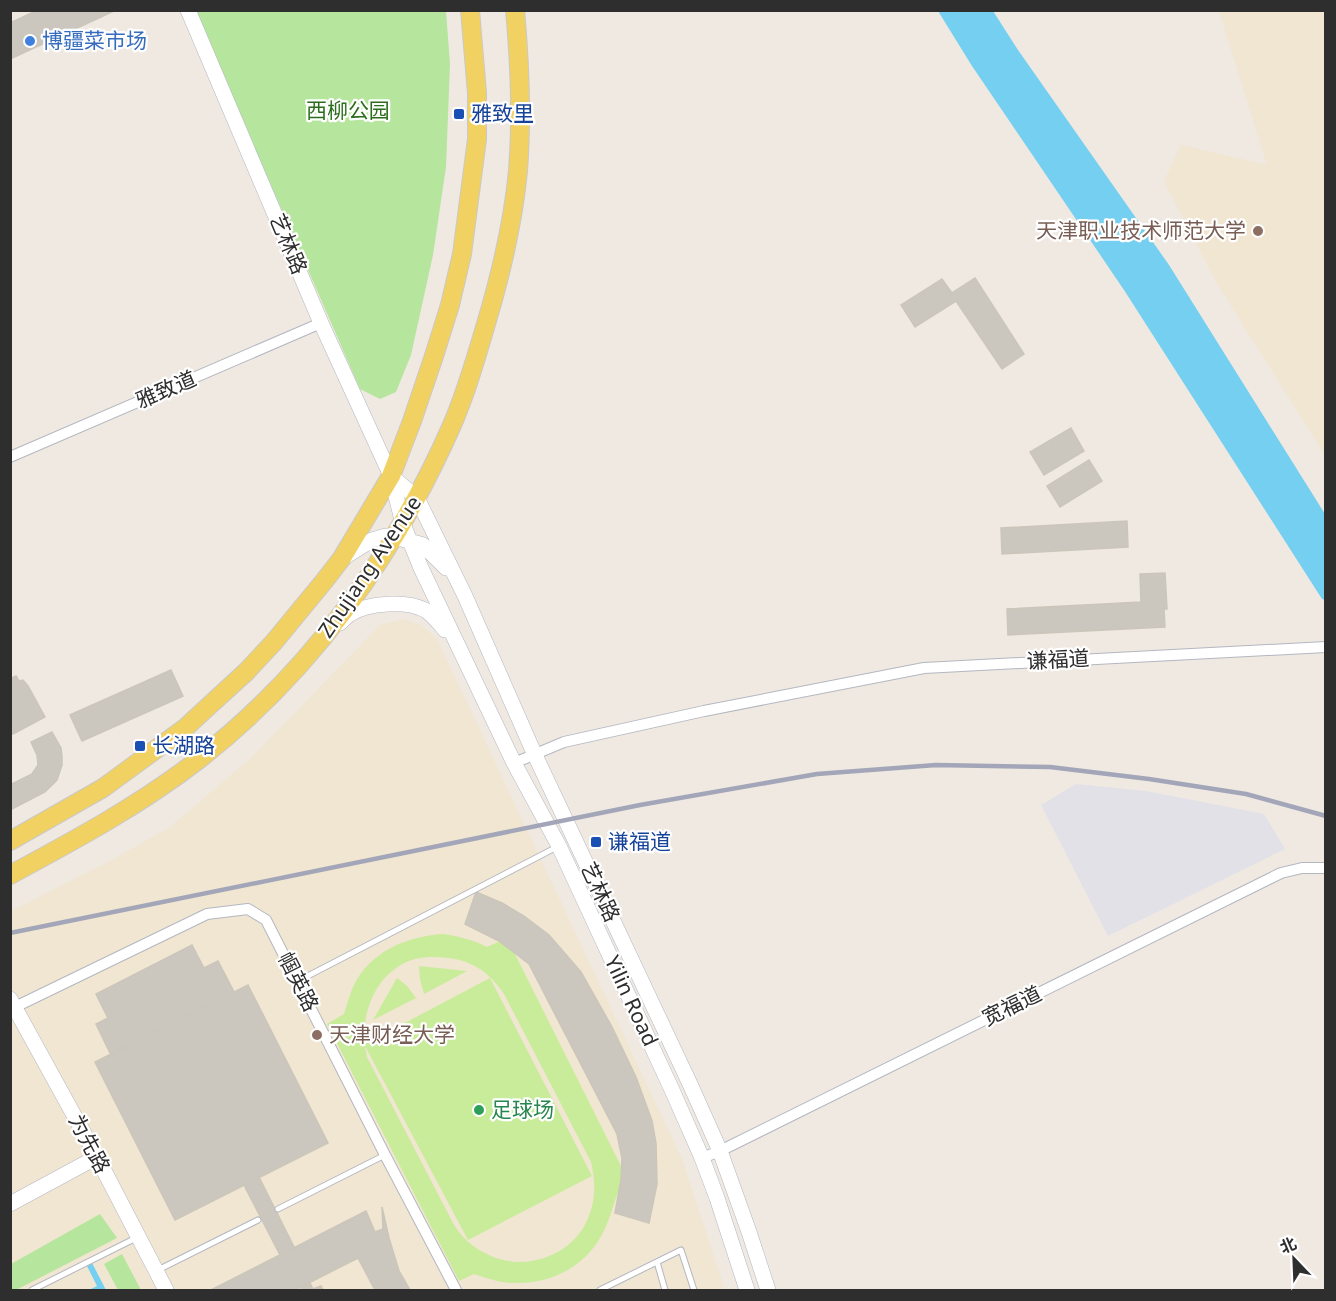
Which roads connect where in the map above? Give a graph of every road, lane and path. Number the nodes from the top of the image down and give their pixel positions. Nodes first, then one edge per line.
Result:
1 (188, 10) edge
2 (470, 10) edge
3 (515, 10) edge
4 (321, 322) junction
5 (10, 457) edge
6 (391, 476) junction
7 (417, 498) junction
8 (402, 534) junction
9 (342, 558) junction
10 (465, 596) junction
11 (324, 638) junction
12 (1326, 647) edge
13 (459, 648) junction
14 (534, 753) junction
15 (514, 763) junction
16 (10, 841) edge
17 (559, 846) junction
18 (1326, 868) edge
19 (10, 875) edge
20 (298, 981) junction
21 (13, 1003) edge
22 (720, 1151) junction
23 (385, 1155) junction
24 (97, 1157) junction
25 (702, 1158) junction
26 (10, 1203) edge
27 (278, 1209) dead end
28 (258, 1220) dead end
29 (138, 1236) junction
30 (657, 1262) junction
31 (156, 1271) junction
32 (32, 1290) edge
33 (166, 1290) edge
34 (456, 1290) edge
35 (600, 1290) edge
36 (665, 1290) edge
37 (694, 1290) edge
38 (747, 1290) edge
39 (768, 1290) edge

1 - 4 street, 艺林路
2 - 6 main road, Zhujiang Avenue
3 - 7 main road, Zhujiang Avenue
4 - 5 street, 雅致道
4 - 6 street, 艺林路
6 - 7 street, 艺林路
6 - 8 street, 艺林路
6 - 9 main road, Zhujiang Avenue
7 - 8 main road, Zhujiang Avenue
7 - 10 street, 艺林路
8 - 9 street
8 - 10 street
8 - 11 main road, Zhujiang Avenue
8 - 13 street, Yilin Road
9 - 16 main road, Zhujiang Avenue
10 - 14 street, 艺林路
11 - 13 street
11 - 19 main road, Zhujiang Avenue
12 - 14 street, 谦福道
13 - 15 street, Yilin Road
14 - 15 street, 谦福道
14 - 22 street, 艺林路
15 - 17 street, Yilin Road
17 - 20 lane
17 - 25 street, Yilin Road
18 - 22 street, 宽福道
20 - 21 street, 帼英路
20 - 23 street, 帼英路
21 - 24 street, 为先路
22 - 25 street, 宽福道
22 - 39 street, 艺林路
23 - 27 lane
23 - 34 street, 帼英路
24 - 26 street
24 - 29 street, 为先路
25 - 38 street, Yilin Road
28 - 31 lane
29 - 31 street, 为先路
29 - 32 lane
30 - 35 lane
30 - 36 lane
30 - 37 lane
31 - 33 street, 为先路

